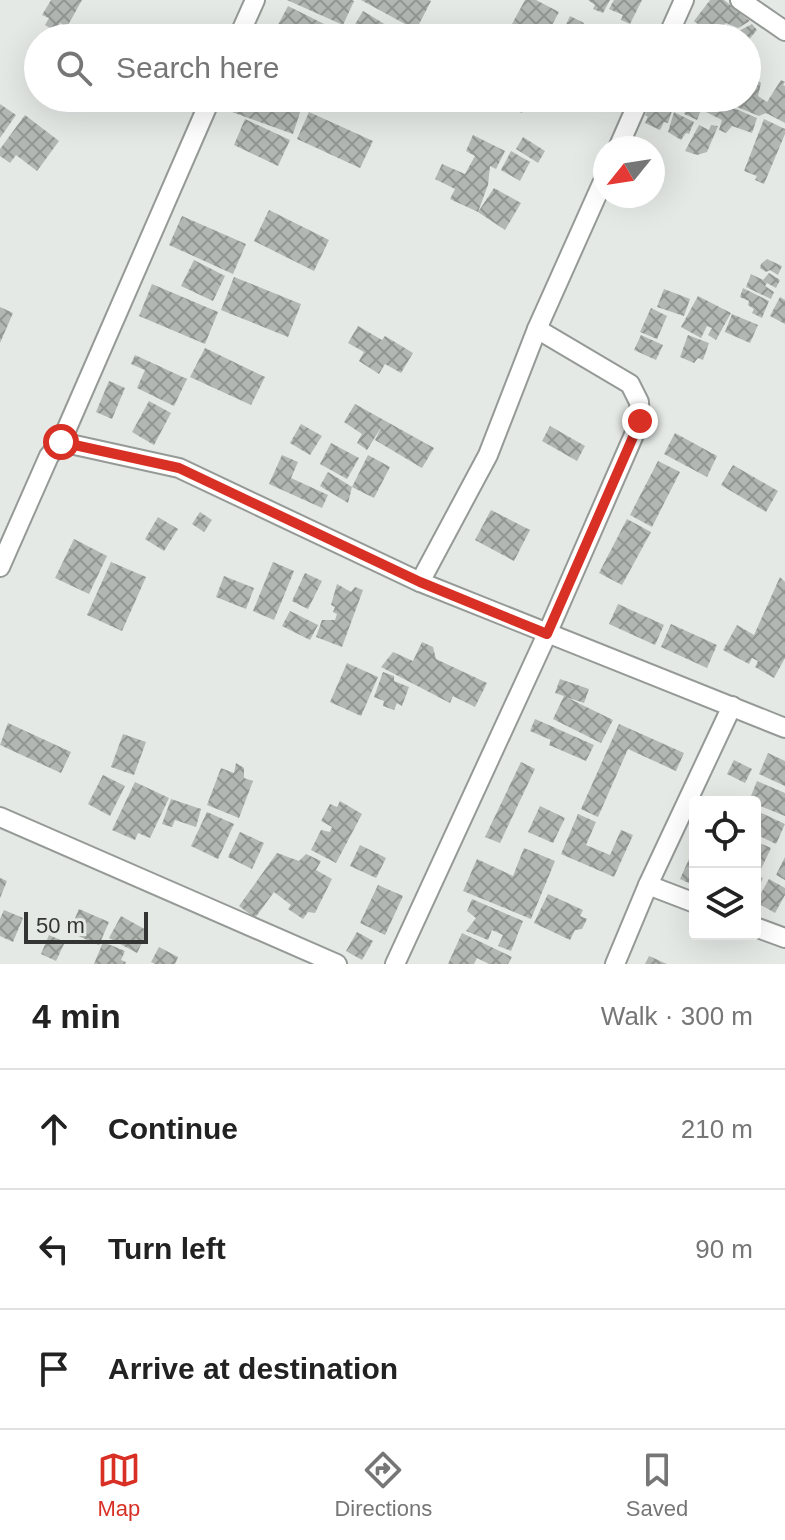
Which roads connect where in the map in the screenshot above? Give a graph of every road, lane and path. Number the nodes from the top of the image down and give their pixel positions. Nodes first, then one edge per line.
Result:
1 (255, 0) edge
2 (684, 0) edge
3 (740, 0) edge
4 (244, 24) edge
5 (673, 24) edge
6 (785, 31) edge
7 (205, 112) edge
8 (634, 112) edge
9 (623, 136) edge
10 (593, 204) edge
11 (537, 329) junction
12 (61, 442) junction
13 (0, 567) edge
14 (420, 582) junction
15 (547, 634) junction
16 (732, 706) junction
17 (785, 728) edge
18 (0, 817) edge
19 (648, 885) junction
20 (689, 901) edge
21 (761, 929) edge
22 (785, 938) edge
23 (337, 964) edge
24 (395, 964) edge
25 (615, 964) edge

1 - 4 street
2 - 5 street
3 - 6 street
7 - 12 street
8 - 9 street
10 - 11 street
11 - 14 street
11 - 15 street
12 - 13 street
12 - 14 street
14 - 15 street
15 - 16 street
15 - 24 street
16 - 17 street
16 - 19 street
18 - 23 street
19 - 20 street
19 - 25 street
21 - 22 street

